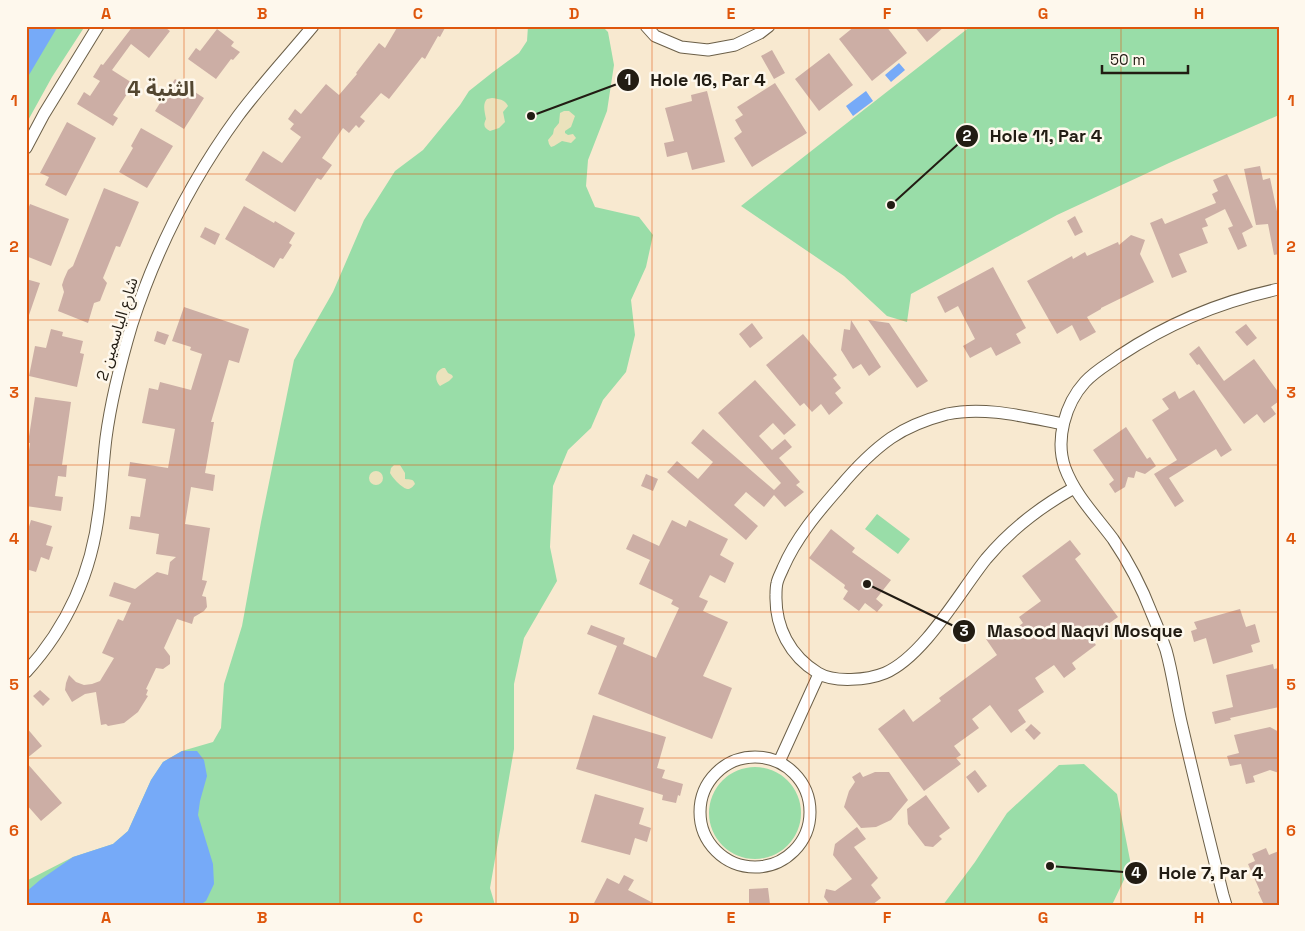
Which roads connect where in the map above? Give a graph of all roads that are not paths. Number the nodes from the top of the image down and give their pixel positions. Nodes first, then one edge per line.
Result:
1 (98, 26) edge
2 (313, 26) edge
3 (646, 26) edge
4 (769, 26) edge
5 (26, 148) edge
6 (1279, 289) edge
7 (1063, 424) junction
8 (1074, 488) junction
9 (26, 672) edge
10 (819, 674) junction
11 (779, 762) junction
12 (1226, 905) edge

1 - 5 street
2 - 9 street, شارع الياسمين 2
3 - 4 street
6 - 7 street
7 - 8 street
7 - 10 street
8 - 10 street
8 - 12 street
10 - 11 street
11 - 11 street

